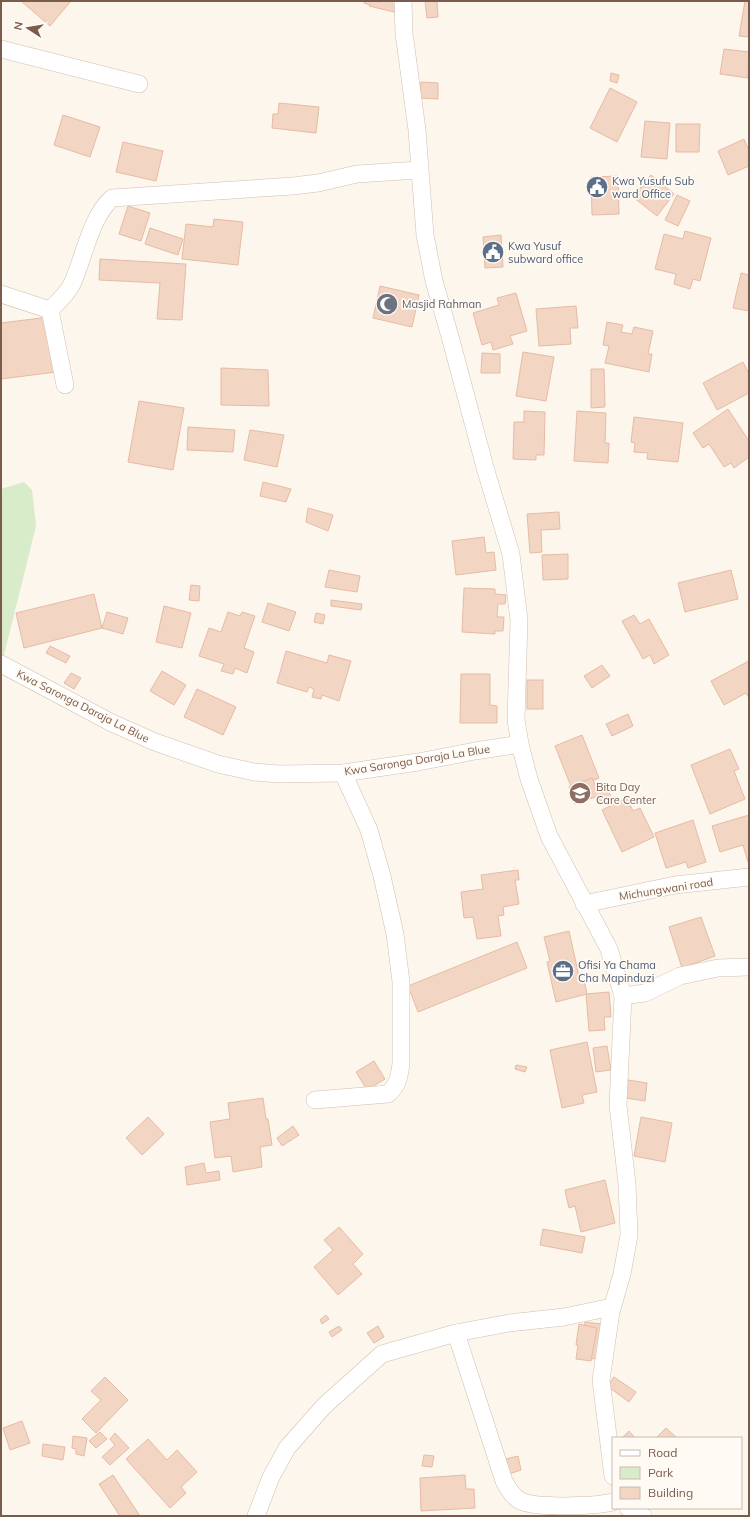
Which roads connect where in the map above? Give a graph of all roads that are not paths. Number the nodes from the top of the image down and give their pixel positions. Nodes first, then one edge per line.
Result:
1 (403, 1) edge
2 (1, 49) edge
3 (139, 84) dead end
4 (419, 170) junction
5 (1, 294) edge
6 (50, 310) junction
7 (64, 385) dead end
8 (1, 664) edge
9 (520, 744) junction
10 (343, 773) junction
11 (749, 877) edge
12 (584, 904) junction
13 (749, 968) edge
14 (624, 996) junction
15 (315, 1100) dead end
16 (612, 1307) junction
17 (456, 1333) junction
18 (612, 1468) edge
19 (612, 1502) edge
20 (630, 1509) edge
21 (256, 1516) edge
22 (643, 1516) edge

1 - 4 street
2 - 3 street
4 - 6 street
4 - 9 street
5 - 6 street
6 - 7 street
8 - 10 street, Kwa Saronga Daraja La Blue
9 - 10 street, Kwa Saronga Daraja La Blue
9 - 12 street
10 - 15 street
11 - 12 street, Michungwani road
12 - 14 street
13 - 14 street
14 - 16 street
16 - 17 street
16 - 18 street
17 - 19 street
17 - 21 street
20 - 22 street

